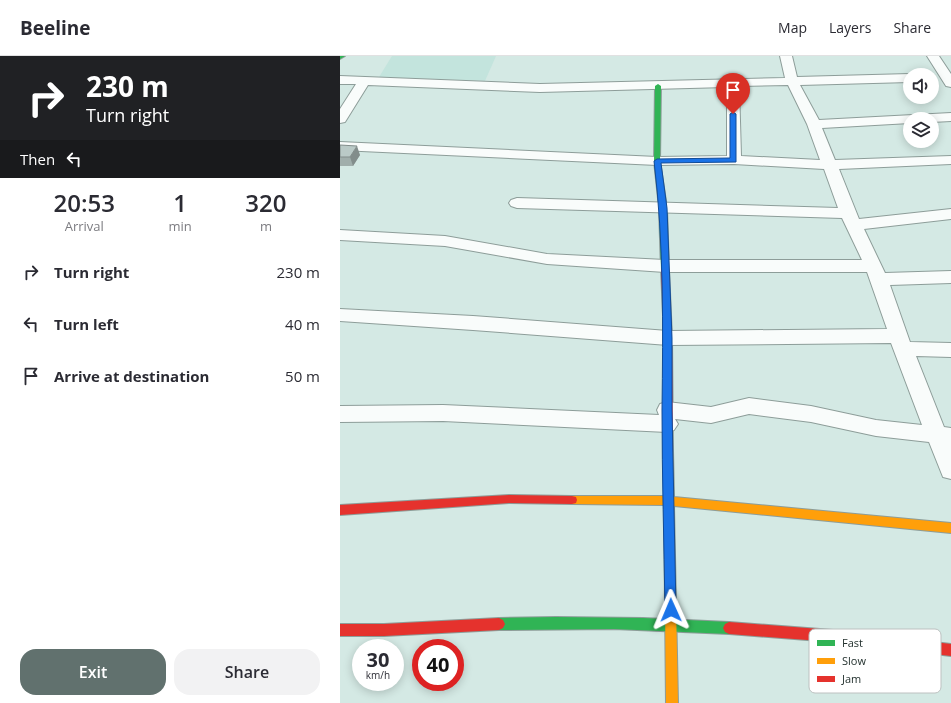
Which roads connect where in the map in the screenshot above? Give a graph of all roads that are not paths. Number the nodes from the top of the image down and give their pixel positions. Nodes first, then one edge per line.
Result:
1 (786, 56) edge
2 (933, 56) edge
3 (903, 78) edge
4 (939, 78) edge
5 (950, 79) edge
6 (340, 80) edge
7 (792, 81) junction
8 (364, 82) junction
9 (732, 83) junction
10 (658, 86) junction
11 (951, 116) edge
12 (340, 118) edge
13 (814, 124) junction
14 (340, 146) edge
15 (734, 160) junction
16 (951, 160) edge
17 (657, 161) junction
18 (830, 165) junction
19 (517, 203) dead end
20 (663, 208) junction
21 (951, 214) edge
22 (851, 219) junction
23 (340, 235) edge
24 (665, 266) junction
25 (876, 273) junction
26 (951, 277) edge
27 (340, 315) edge
28 (668, 338) junction
29 (901, 343) junction
30 (951, 350) edge
31 (340, 414) edge
32 (667, 417) junction
33 (944, 435) edge
34 (951, 470) edge
35 (669, 501) junction
36 (340, 510) edge
37 (951, 528) edge
38 (671, 624) junction
39 (340, 630) edge
40 (809, 634) edge
41 (941, 649) edge
42 (951, 650) edge
43 (672, 703) edge

1 - 7 street
2 - 5 street
3 - 7 street
4 - 5 street
6 - 8 street
7 - 9 street
7 - 13 street
8 - 10 street
8 - 12 street
9 - 10 street
9 - 15 street
10 - 17 street
11 - 13 street
13 - 18 street
14 - 17 street
15 - 17 street
15 - 18 street
16 - 18 street
17 - 20 street
18 - 22 street
19 - 20 street
20 - 22 street
20 - 24 street
21 - 22 street
22 - 25 street
23 - 24 street
24 - 25 street
24 - 28 street
25 - 26 street
25 - 29 street
27 - 28 street
28 - 29 street
28 - 32 street
29 - 30 street
29 - 33 street
31 - 32 street
32 - 33 street
32 - 35 street
33 - 34 street
35 - 36 street
35 - 37 street
35 - 38 street
38 - 39 street
38 - 40 street
38 - 43 street
41 - 42 street

